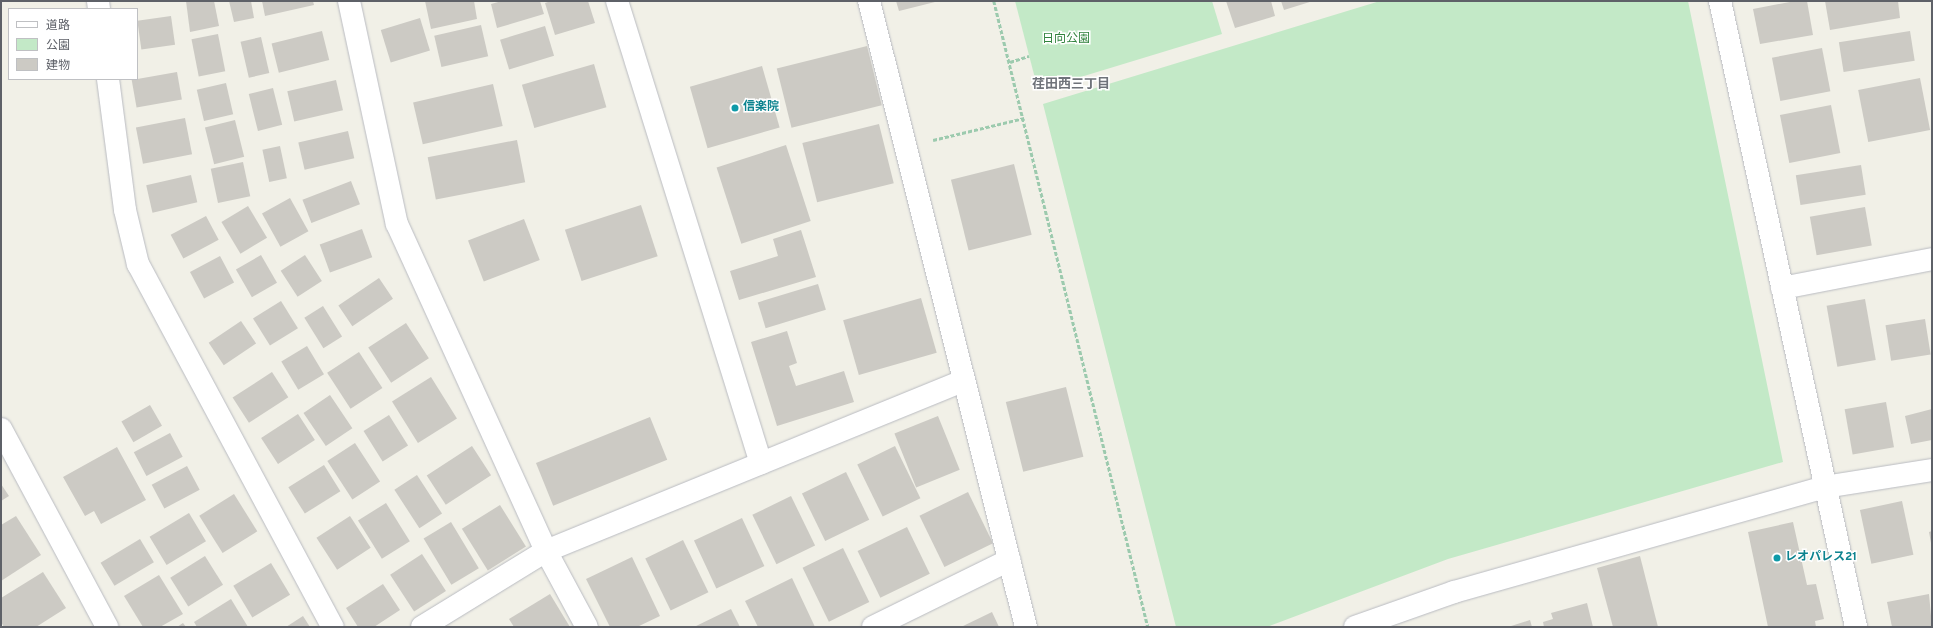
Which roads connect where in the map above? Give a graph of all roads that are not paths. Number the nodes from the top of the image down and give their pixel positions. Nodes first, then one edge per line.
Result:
1 (349, 1) edge
2 (617, 1) edge
3 (869, 1) edge
4 (1720, 1) edge
5 (108, 80) edge
6 (1932, 259) edge
7 (1782, 288) junction
8 (963, 381) junction
9 (1, 429) edge
10 (761, 463) junction
11 (1932, 470) edge
12 (1825, 487) junction
13 (546, 551) junction
14 (1009, 560) junction
15 (107, 627) edge
16 (333, 627) edge
17 (422, 627) edge
18 (588, 627) edge
19 (873, 627) edge
20 (1026, 627) edge
21 (1355, 627) edge
22 (1856, 627) edge

1 - 13 street
2 - 10 street
3 - 8 street
4 - 7 street
5 - 16 street
6 - 7 street
7 - 12 street
8 - 10 street
8 - 14 street
9 - 15 street
10 - 13 street
11 - 12 street
12 - 21 street
12 - 22 street
13 - 17 street
13 - 18 street
14 - 19 street
14 - 20 street

